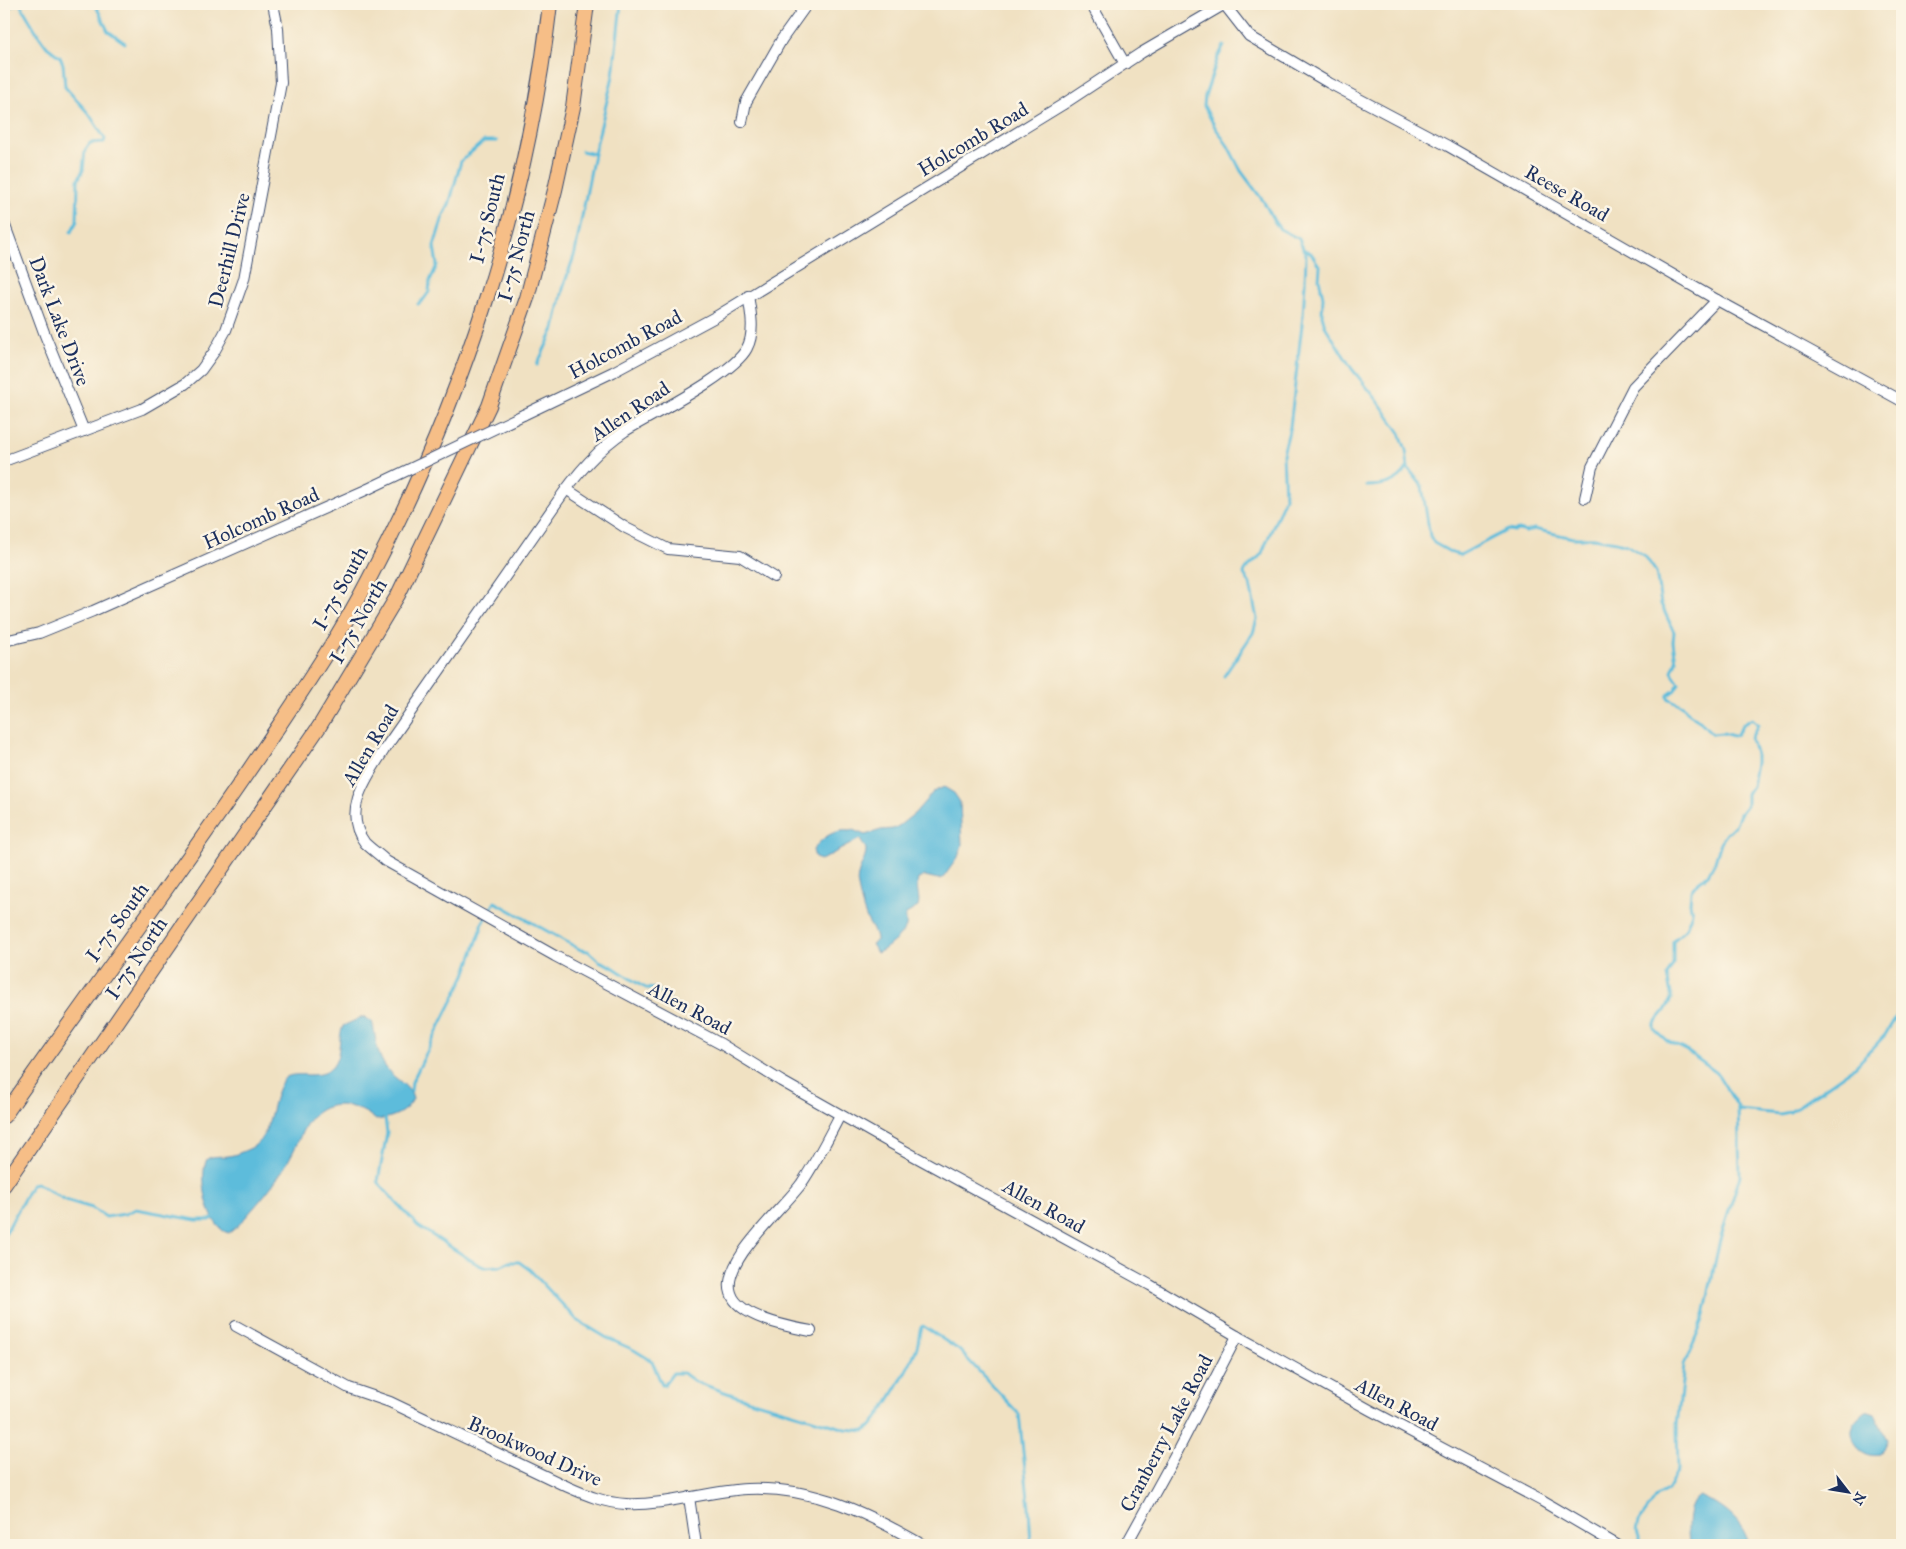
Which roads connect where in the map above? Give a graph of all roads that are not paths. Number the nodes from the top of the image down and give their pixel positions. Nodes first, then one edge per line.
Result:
1 (273, 4) edge
2 (550, 4) edge
3 (587, 4) edge
4 (807, 4) edge
5 (1090, 4) edge
6 (1225, 4) edge
7 (1125, 64) junction
8 (742, 122) dead end
9 (4, 223) edge
10 (748, 296) junction
11 (1717, 300) junction
12 (1902, 401) edge
13 (84, 431) junction
14 (4, 461) edge
15 (566, 489) junction
16 (1585, 498) dead end
17 (774, 577) dead end
18 (4, 641) edge
19 (71, 1019) junction
20 (4, 1104) edge
21 (840, 1114) junction
22 (4, 1116) edge
23 (7, 1181) edge
24 (4, 1190) edge
25 (236, 1326) dead end
26 (811, 1332) dead end
27 (1237, 1336) junction
28 (689, 1496) junction
29 (696, 1545) edge
30 (923, 1545) edge
31 (1126, 1545) edge
32 (1617, 1545) edge

1 - 13 street, Deerhill Drive
2 - 19 highway, I-75 South
3 - 23 highway, I-75 North
4 - 8 street
5 - 7 street
6 - 7 street, Holcomb Road
6 - 11 street, Reese Road
7 - 10 street, Holcomb Road
9 - 13 street, Dark Lake Drive
10 - 15 street, Allen Road
10 - 18 street, Holcomb Road, bridge
11 - 12 street, Reese Road
11 - 16 street
13 - 14 street, Deerhill Drive
15 - 17 street
15 - 21 street, Allen Road
19 - 20 highway
19 - 22 highway, I-75 South
21 - 26 street
21 - 27 street, Allen Road
23 - 24 highway, I-75 North
25 - 28 street, Brookwood Drive
27 - 31 street, Cranberry Lake Road
27 - 32 street, Allen Road
28 - 29 street
28 - 30 street, Brookwood Drive

